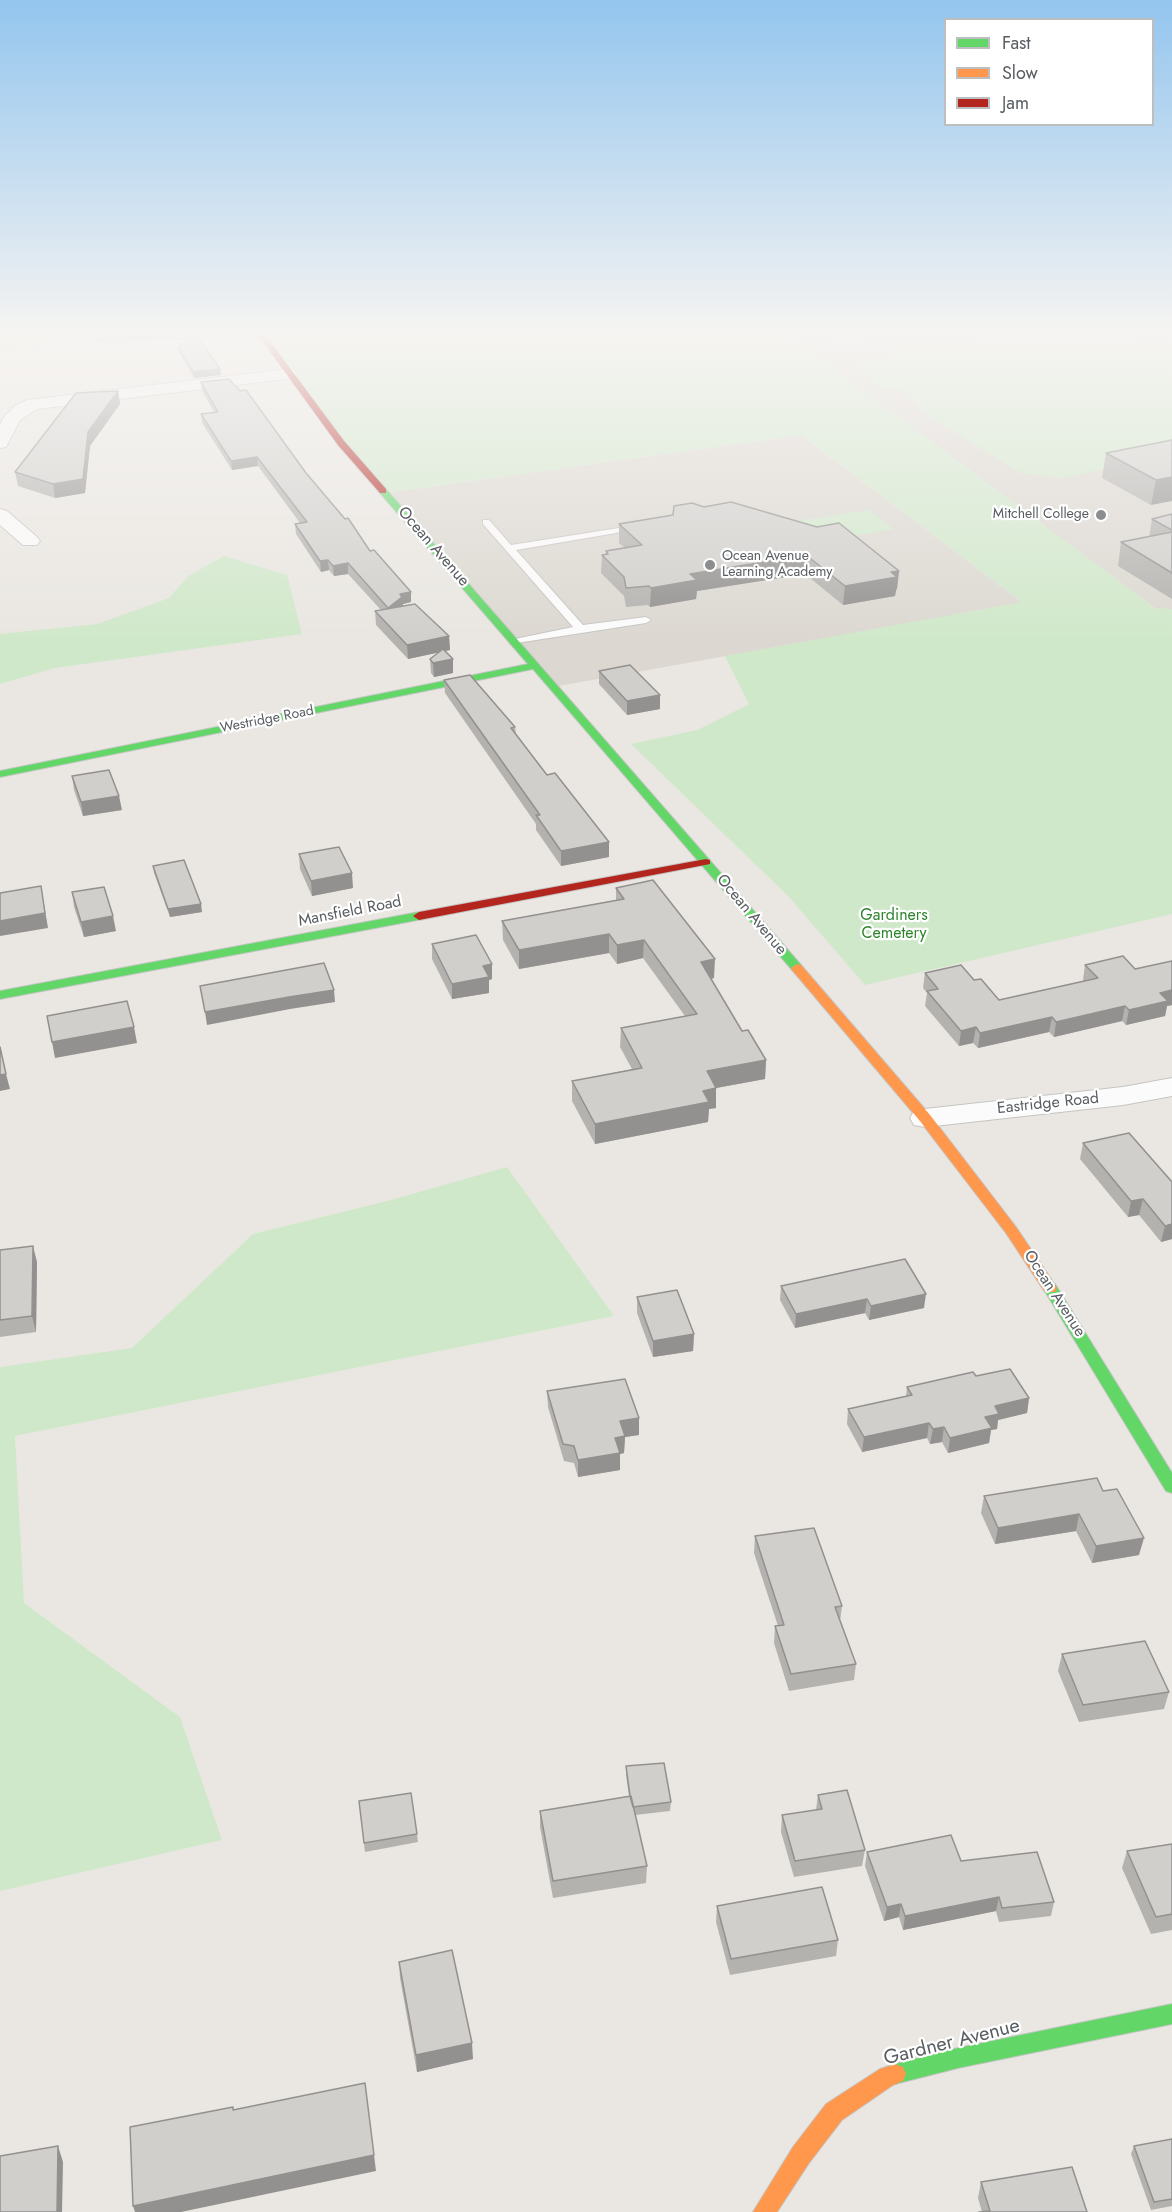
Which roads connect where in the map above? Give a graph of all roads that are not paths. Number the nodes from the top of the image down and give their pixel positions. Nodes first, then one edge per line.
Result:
1 (335, 435) edge
2 (0, 515) edge
3 (486, 522) dead end
4 (616, 530) dead end
5 (30, 541) dead end
6 (509, 548) junction
7 (646, 620) dead end
8 (580, 629) junction
9 (514, 642) junction
10 (535, 666) junction
11 (0, 774) edge
12 (706, 862) junction
13 (0, 994) edge
14 (1172, 1087) edge
15 (924, 1118) junction
16 (1172, 1487) edge
17 (1172, 2014) edge
18 (764, 2212) edge

1 - 9 main road, Ocean Avenue
2 - 5 street
3 - 6 lane
4 - 6 lane
6 - 8 lane
7 - 8 lane
8 - 9 lane
9 - 10 main road, Ocean Avenue
10 - 11 main road, Westridge Road
10 - 12 main road, Ocean Avenue
12 - 13 main road, Mansfield Road
12 - 15 main road, Ocean Avenue
14 - 15 street, Eastridge Road
15 - 16 main road, Ocean Avenue
17 - 18 main road, Gardner Avenue

